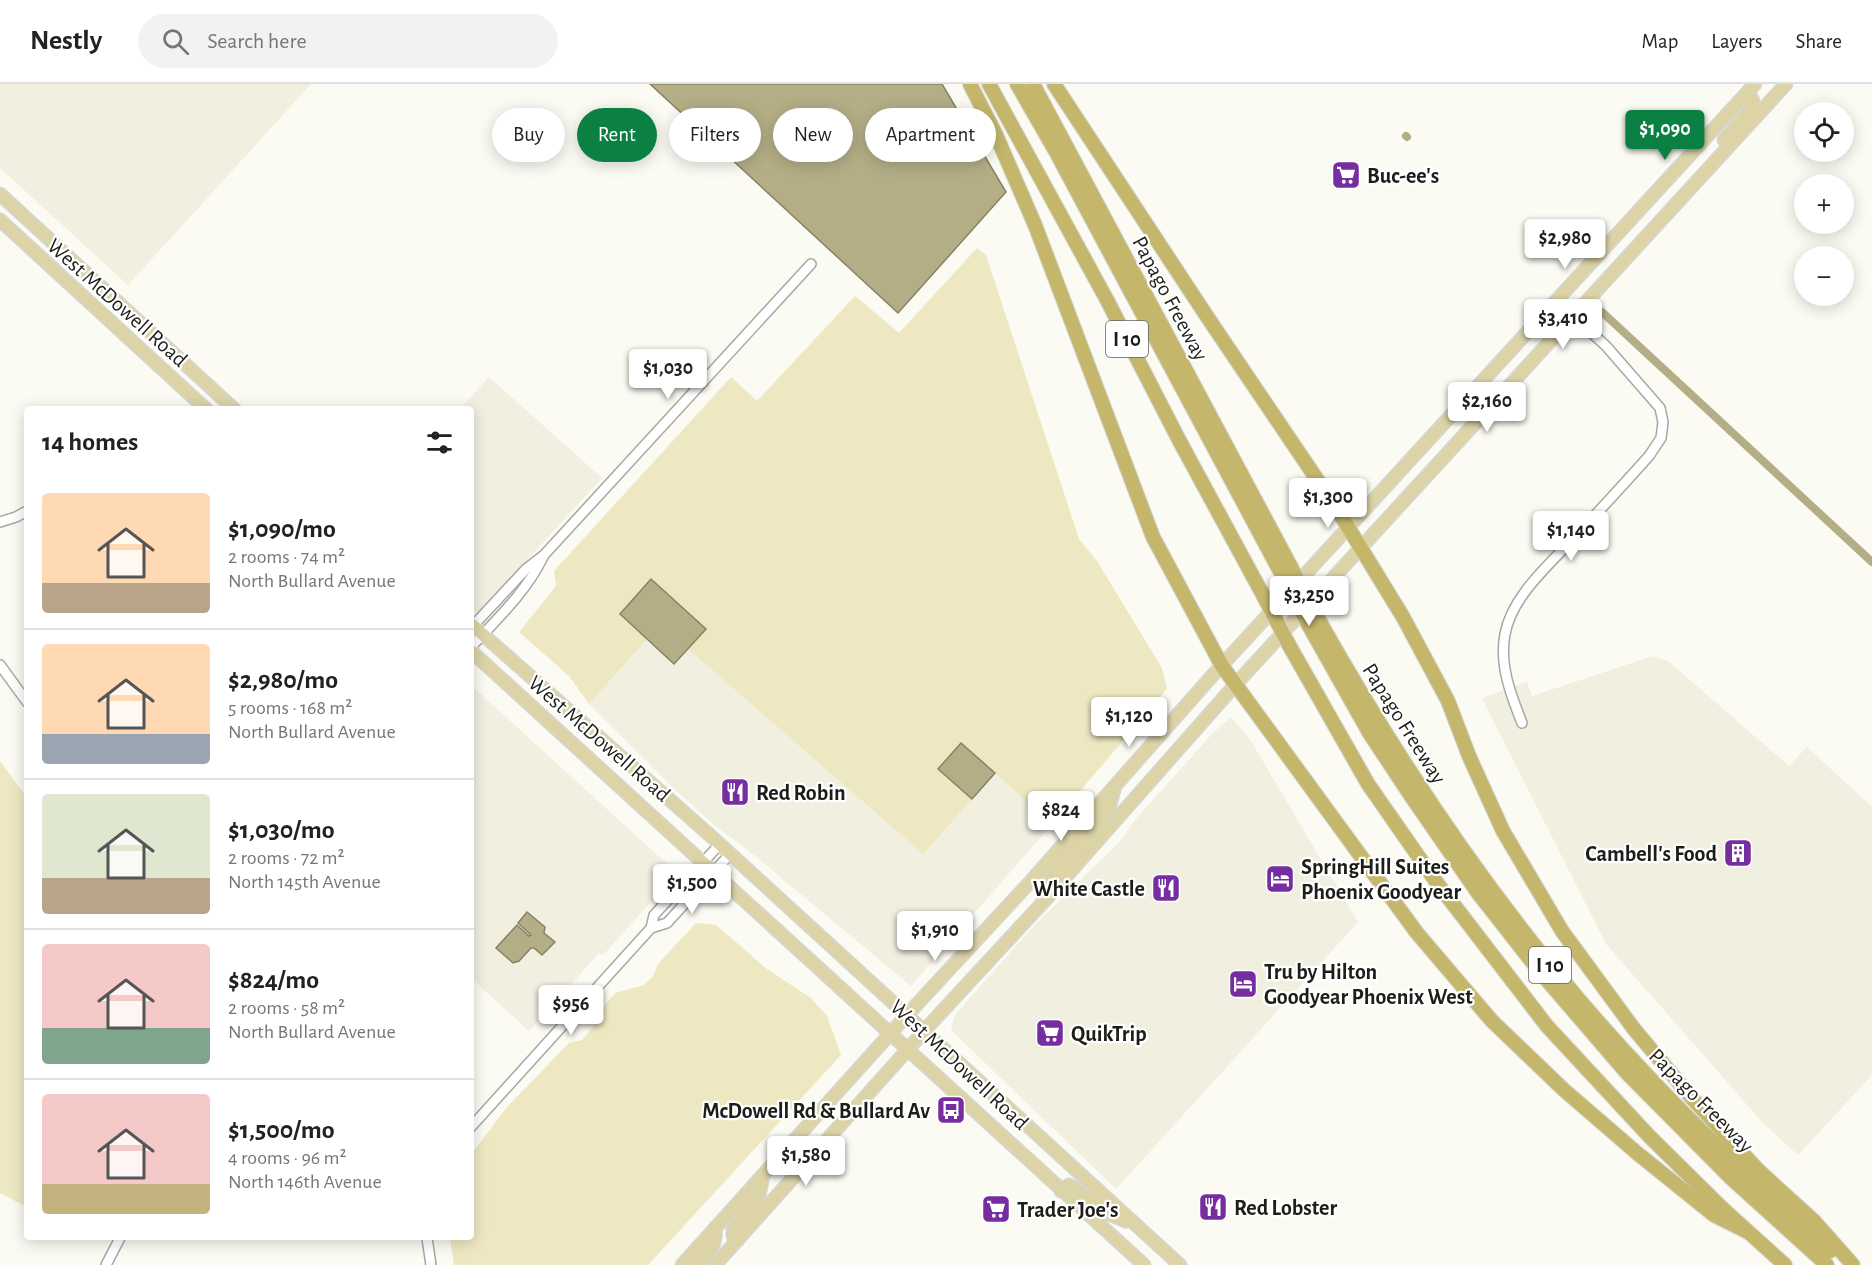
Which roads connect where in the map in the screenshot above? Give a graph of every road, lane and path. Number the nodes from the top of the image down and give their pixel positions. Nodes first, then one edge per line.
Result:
1 (970, 84) edge
2 (989, 84) edge
3 (1017, 84) edge
4 (1033, 84) edge
5 (1054, 84) edge
6 (1786, 84) edge
7 (1752, 88) edge
8 (1697, 181) junction
9 (0, 194) edge
10 (0, 220) edge
11 (811, 264) dead end
12 (80, 268) junction
13 (68, 282) junction
14 (1557, 301) junction
15 (1573, 316) junction
16 (203, 406) edge
17 (231, 406) edge
18 (24, 513) edge
19 (0, 522) edge
20 (1349, 528) junction
21 (1360, 548) junction
22 (1287, 571) junction
23 (1312, 620) junction
24 (474, 628) edge
25 (474, 652) edge
26 (0, 665) edge
27 (1222, 666) junction
28 (1235, 685) junction
29 (24, 698) edge
30 (1522, 723) dead end
31 (1116, 786) junction
32 (720, 844) junction
33 (730, 854) junction
34 (704, 863) junction
35 (714, 872) junction
36 (1044, 900) junction
37 (651, 928) junction
38 (907, 1015) junction
39 (925, 1031) junction
40 (891, 1032) junction
41 (909, 1049) junction
42 (474, 1124) edge
43 (764, 1174) junction
44 (1061, 1191) junction
45 (1136, 1225) junction
46 (715, 1227) junction
47 (1748, 1232) junction
48 (119, 1240) edge
49 (427, 1240) edge
50 (737, 1241) junction
51 (430, 1261) edge
52 (106, 1265) edge
53 (682, 1265) edge
54 (697, 1265) edge
55 (715, 1265) edge
56 (1144, 1265) edge
57 (1180, 1265) edge
58 (1785, 1265) edge
59 (1827, 1265) edge
60 (1845, 1265) edge
61 (1852, 1265) edge

1 - 27 highway
2 - 47 highway, I 10, bridge
3 - 22 highway
4 - 22 highway, Papago Freeway / I 10
5 - 20 highway
6 - 8 main road
7 - 8 main road
7 - 14 main road
8 - 15 main road
9 - 12 main road, West McDowell Road
10 - 13 main road, West McDowell Road
11 - 24 street
12 - 13 main road
12 - 17 main road, West McDowell Road
13 - 16 main road, West McDowell Road
14 - 15 street
14 - 20 main road
15 - 21 main road
15 - 30 street
18 - 19 street
20 - 21 highway
20 - 27 main road
21 - 28 main road
21 - 61 highway
22 - 23 highway, Papago Freeway / I 10, bridge
23 - 59 highway
23 - 60 highway, Papago Freeway / I 10
24 - 32 main road, West McDowell Road
25 - 34 main road, West McDowell Road
26 - 29 street
27 - 28 highway
27 - 31 main road
28 - 36 main road
28 - 47 highway
31 - 36 main road
31 - 38 main road
32 - 33 main road, West McDowell Road
32 - 34 street
33 - 35 street
33 - 38 main road, West McDowell Road
34 - 35 main road, West McDowell Road
34 - 37 street
35 - 37 street
35 - 40 main road, West McDowell Road
36 - 39 main road
37 - 42 street
38 - 39 main road, West McDowell Road
38 - 40 main road
39 - 41 main road
39 - 45 main road, West McDowell Road
40 - 41 main road, West McDowell Road
40 - 43 main road
41 - 44 main road, West McDowell Road
41 - 50 main road
43 - 46 main road
43 - 50 main road
44 - 45 main road
44 - 56 main road, West McDowell Road
45 - 57 main road, West McDowell Road
46 - 53 main road
46 - 54 main road
47 - 58 highway, I 10
48 - 52 street
49 - 51 street
50 - 55 main road

